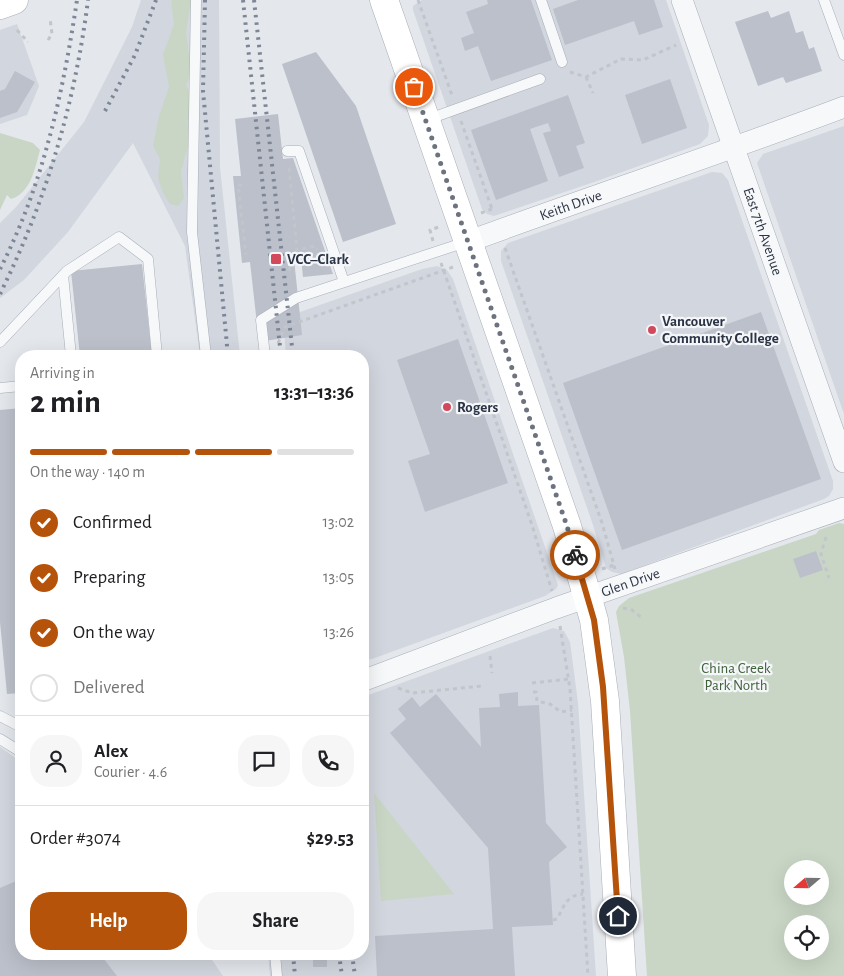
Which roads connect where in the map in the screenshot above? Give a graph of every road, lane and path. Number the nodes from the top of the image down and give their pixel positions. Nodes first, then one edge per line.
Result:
1 (14, 0) edge
2 (196, 0) edge
3 (541, 0) edge
4 (682, 0) edge
5 (824, 0) edge
6 (387, 2) edge
7 (0, 5) edge
8 (50, 18) dead end
9 (17, 30) dead end
10 (48, 40) dead end
11 (28, 42) dead end
12 (676, 45) dead end
13 (844, 54) edge
14 (562, 62) dead end
15 (540, 79) dead end
16 (594, 93) dead end
17 (844, 107) edge
18 (425, 120) junction
19 (733, 148) junction
20 (288, 151) dead end
21 (288, 165) dead end
22 (240, 186) dead end
23 (467, 242) junction
24 (504, 245) dead end
25 (288, 251) dead end
26 (319, 254) dead end
27 (246, 255) dead end
28 (295, 271) dead end
29 (62, 275) junction
30 (344, 282) junction
31 (332, 286) junction
32 (340, 307) junction
33 (0, 342) edge
34 (276, 347) dead end
35 (70, 350) edge
36 (157, 350) edge
37 (205, 350) edge
38 (264, 350) edge
39 (15, 387) edge
40 (0, 388) edge
41 (844, 462) edge
42 (844, 508) edge
43 (826, 537) dead end
44 (614, 565) dead end
45 (829, 578) dead end
46 (552, 587) dead end
47 (588, 597) junction
48 (623, 608) dead end
49 (642, 618) dead end
50 (561, 632) dead end
51 (490, 656) dead end
52 (492, 673) dead end
53 (369, 676) edge
54 (569, 679) junction
55 (532, 683) dead end
56 (482, 686) dead end
57 (395, 687) dead end
58 (532, 692) dead end
59 (572, 710) junction
60 (0, 716) edge
61 (15, 724) edge
62 (0, 739) edge
63 (15, 748) edge
64 (583, 894) junction
65 (553, 920) dead end
66 (276, 960) edge
67 (277, 976) edge
68 (588, 976) edge
69 (622, 976) edge

1 - 7 main road
2 - 37 lane
3 - 14 lane
4 - 19 street, East 7th Avenue
5 - 13 lane
6 - 18 main road
8 - 10 path
9 - 11 path
12 - 16 path
15 - 18 lane
17 - 19 street, Keith Drive
18 - 23 main road
19 - 23 street, Keith Drive
19 - 41 street, East 7th Avenue
20 - 30 lane
21 - 26 path
22 - 27 path
23 - 30 lane, Keith Drive
23 - 47 main road
24 - 44 path
25 - 28 path
29 - 33 lane
29 - 35 lane
29 - 36 lane
30 - 31 lane, Keith Drive
31 - 32 path
31 - 38 lane, Keith Drive
32 - 34 path
32 - 46 path
39 - 40 lane
42 - 47 street, Glen Drive
43 - 45 path
47 - 53 street, Glen Drive
47 - 69 main road
48 - 49 path
50 - 54 path
51 - 52 path
54 - 55 path
54 - 59 path
56 - 57 path
58 - 59 path
59 - 64 path
60 - 61 lane
62 - 63 lane
64 - 65 path
64 - 68 path
66 - 67 lane

